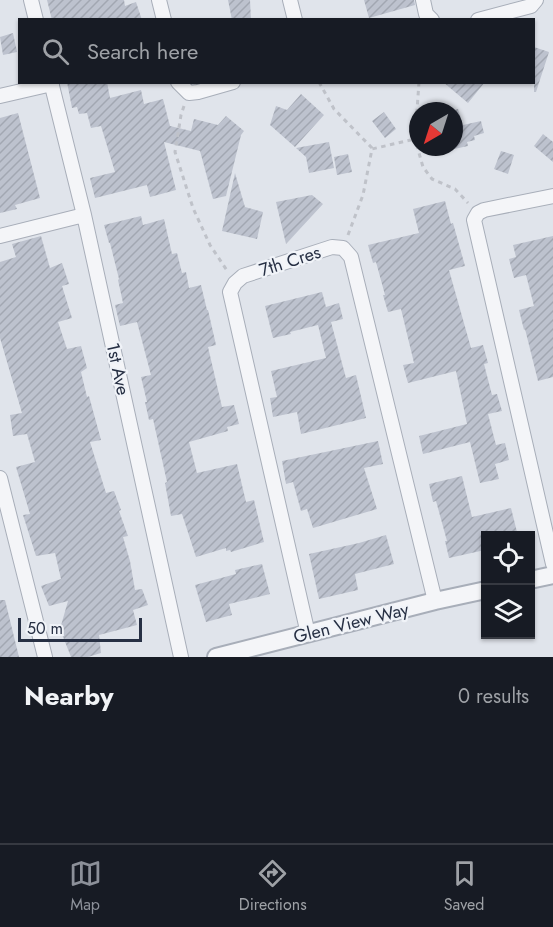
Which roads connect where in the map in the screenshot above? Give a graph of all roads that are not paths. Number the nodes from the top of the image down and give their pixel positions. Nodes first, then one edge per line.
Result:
1 (31, 0) edge
2 (159, 0) edge
3 (290, 0) edge
4 (423, 0) edge
5 (536, 0) edge
6 (36, 18) edge
7 (164, 18) edge
8 (294, 18) edge
9 (430, 18) edge
10 (486, 18) edge
11 (48, 84) edge
12 (52, 84) edge
13 (180, 84) edge
14 (226, 84) edge
15 (0, 96) edge
16 (553, 196) edge
17 (84, 215) junction
18 (0, 236) edge
19 (0, 478) edge
20 (553, 564) edge
21 (553, 575) edge
22 (535, 579) edge
23 (481, 591) edge
24 (435, 601) junction
25 (308, 634) junction
26 (45, 657) edge
27 (181, 657) edge
28 (216, 657) edge

1 - 6 street
2 - 7 street
3 - 8 street
4 - 9 street
5 - 10 street
11 - 15 street
12 - 17 street, 1st Ave
13 - 14 street
16 - 20 street
17 - 18 street
17 - 27 street, 1st Ave
19 - 26 street
21 - 22 street
23 - 24 street, Glen View Way
24 - 25 street, Glen View Way
24 - 25 street, 7th Cres
25 - 28 street, Glen View Way

